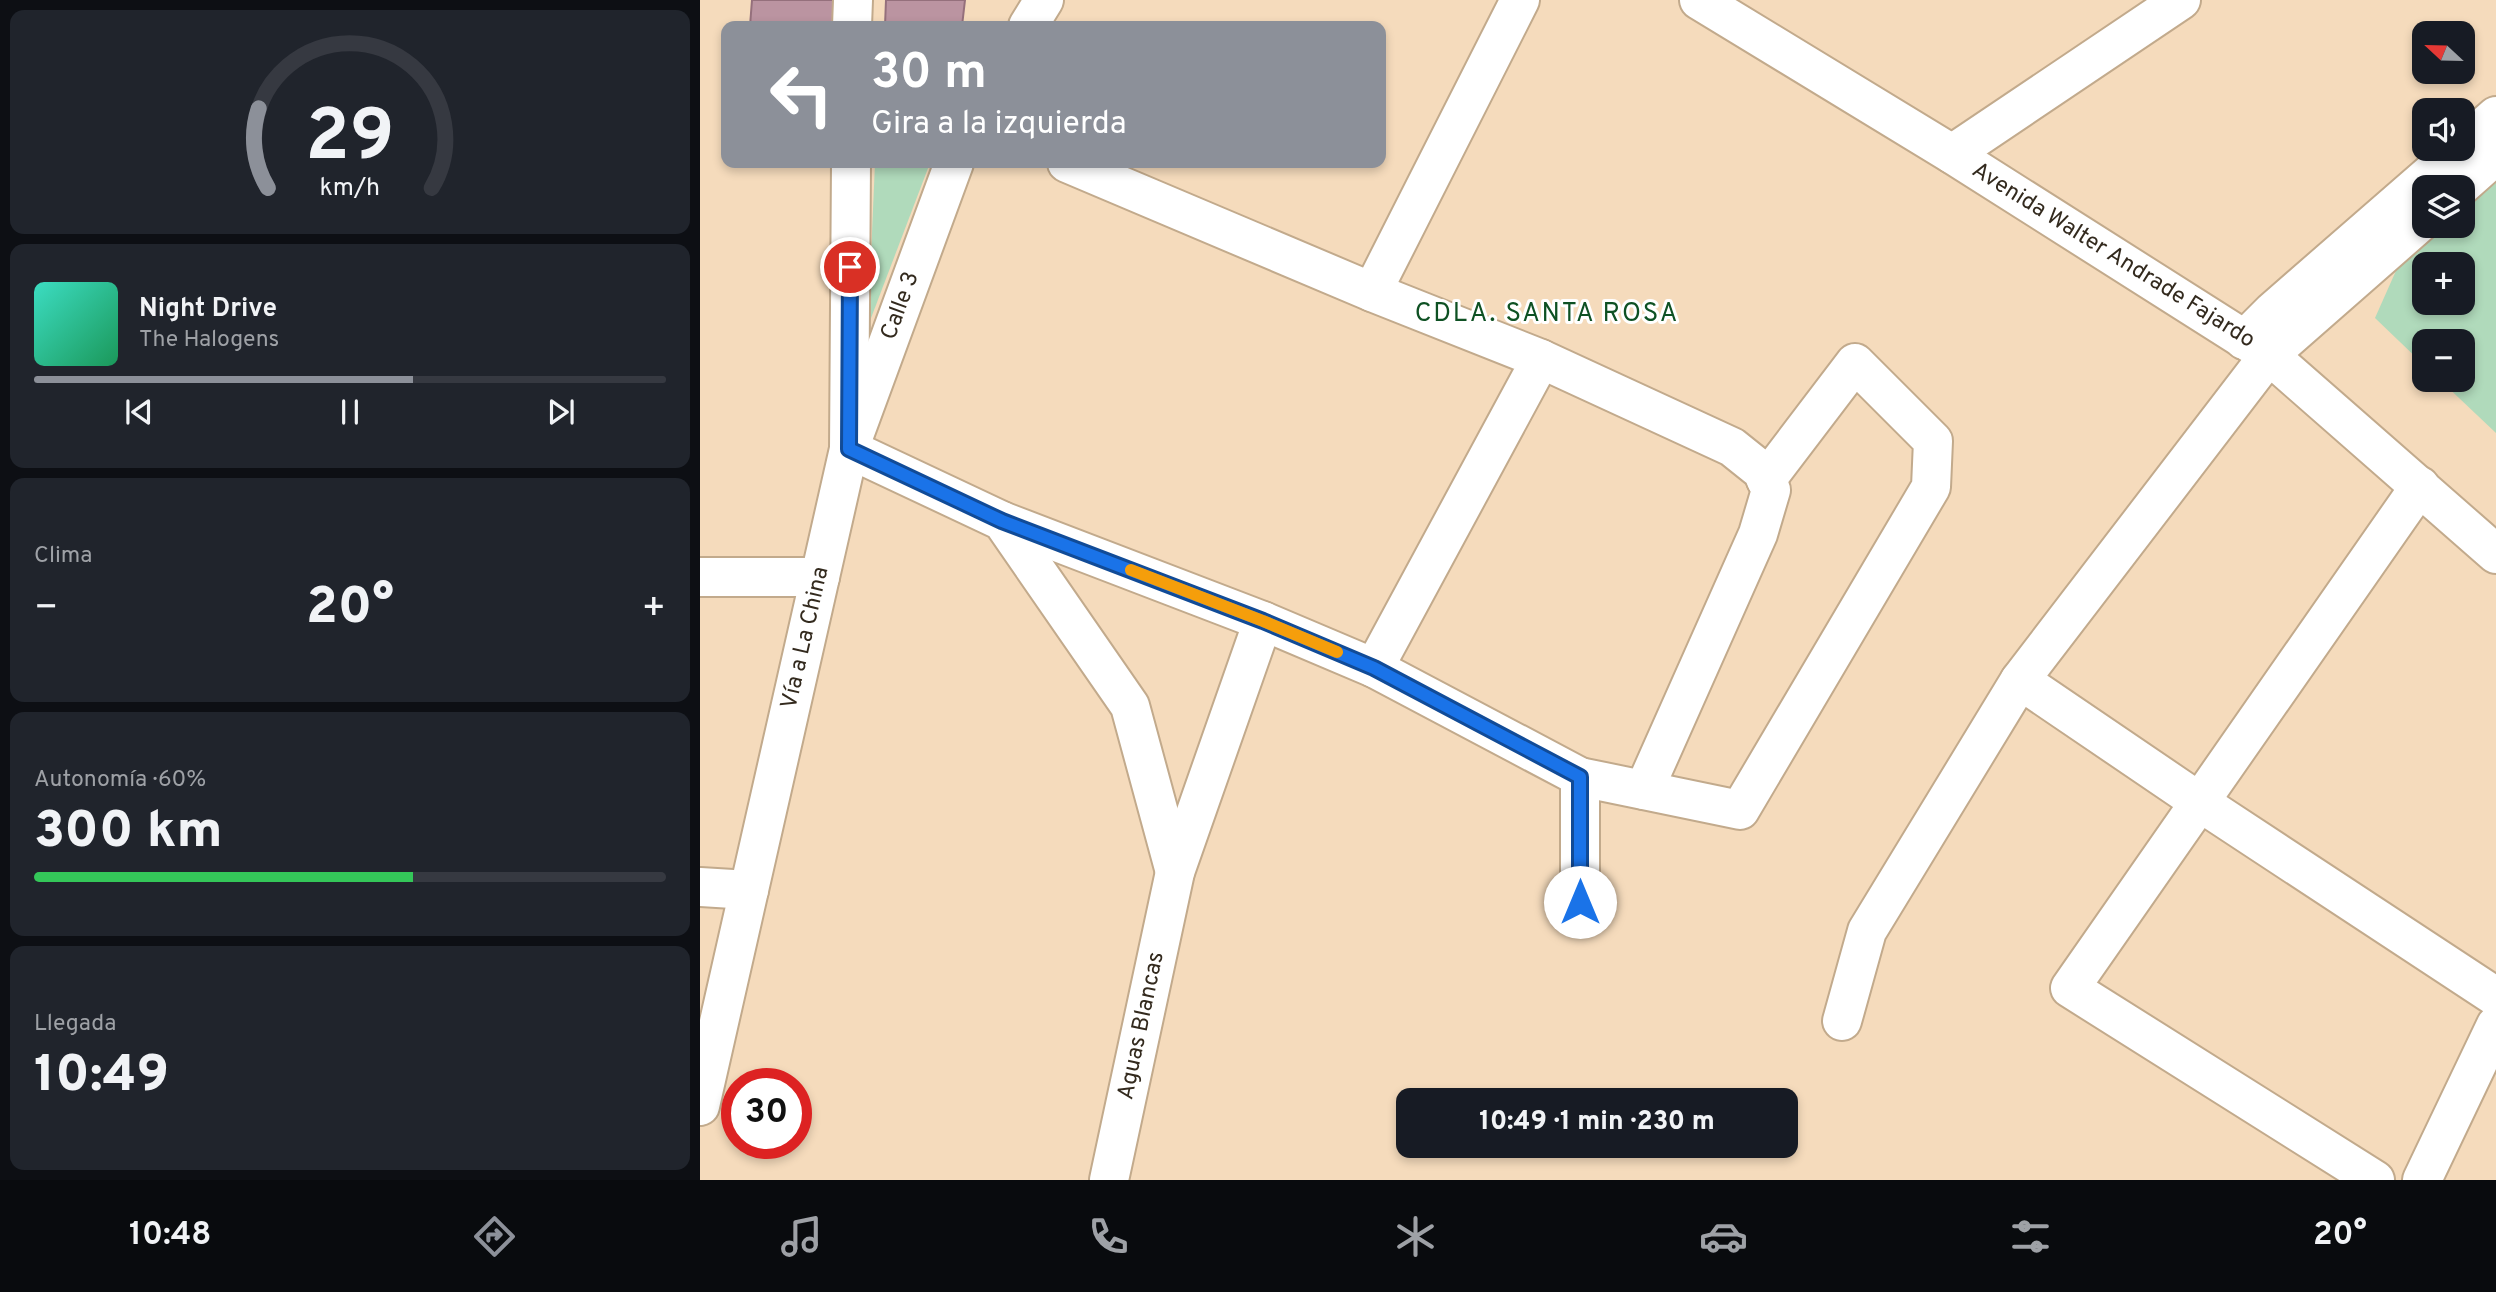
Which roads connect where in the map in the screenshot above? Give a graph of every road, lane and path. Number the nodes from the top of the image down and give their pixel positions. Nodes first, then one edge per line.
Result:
1 (853, 0) edge
2 (1044, 0) edge
3 (1521, 0) edge
4 (1699, 0) edge
5 (2181, 0) edge
6 (852, 21) edge
7 (1031, 21) edge
8 (2496, 116) edge
9 (2475, 135) edge
10 (1952, 153) junction
11 (2496, 155) edge
12 (2445, 161) edge
13 (851, 168) edge
14 (952, 168) edge
15 (1079, 168) edge
16 (2474, 175) edge
17 (2412, 228) edge
18 (1372, 292) junction
19 (2257, 348) junction
20 (1541, 359) junction
21 (849, 449) junction
22 (1766, 480) junction
23 (2420, 486) junction
24 (1002, 521) junction
25 (2496, 554) edge
26 (820, 577) junction
27 (700, 578) edge
28 (1263, 621) junction
29 (1374, 668) junction
30 (2020, 680) junction
31 (1580, 777) junction
32 (1644, 790) junction
33 (2198, 802) junction
34 (1175, 872) junction
35 (700, 887) edge
36 (749, 890) junction
37 (1580, 902) dead end
38 (2496, 996) edge
39 (1842, 1021) dead end
40 (2496, 1025) edge
41 (700, 1106) edge
42 (1109, 1180) edge
43 (2375, 1180) edge
44 (2422, 1180) edge

1 - 6 street
2 - 7 street
3 - 18 street
4 - 10 street, Avenida Walter Andrade Fajardo
5 - 10 street
8 - 9 street
10 - 19 street, Avenida Walter Andrade Fajardo
11 - 16 street
12 - 19 street
13 - 21 street, Vía a La China
14 - 21 street, Calle 3
15 - 18 street
17 - 19 street
18 - 20 street
19 - 23 street, Avenida Walter Andrade Fajardo
19 - 30 street
20 - 22 street
20 - 29 street
21 - 24 street
21 - 26 street, Vía a La China
22 - 32 street
22 - 32 street
23 - 25 street, Avenida Walter Andrade Fajardo
23 - 33 street
24 - 28 street
24 - 34 street
26 - 27 street
26 - 36 street, Vía a La China
28 - 29 street
28 - 34 street, Aguas Blancas
29 - 31 street
30 - 33 street
30 - 39 street
31 - 32 street
31 - 37 street
33 - 38 street
33 - 43 street
34 - 42 street, Aguas Blancas
35 - 36 street
36 - 41 street, Vía a La China
40 - 44 street

